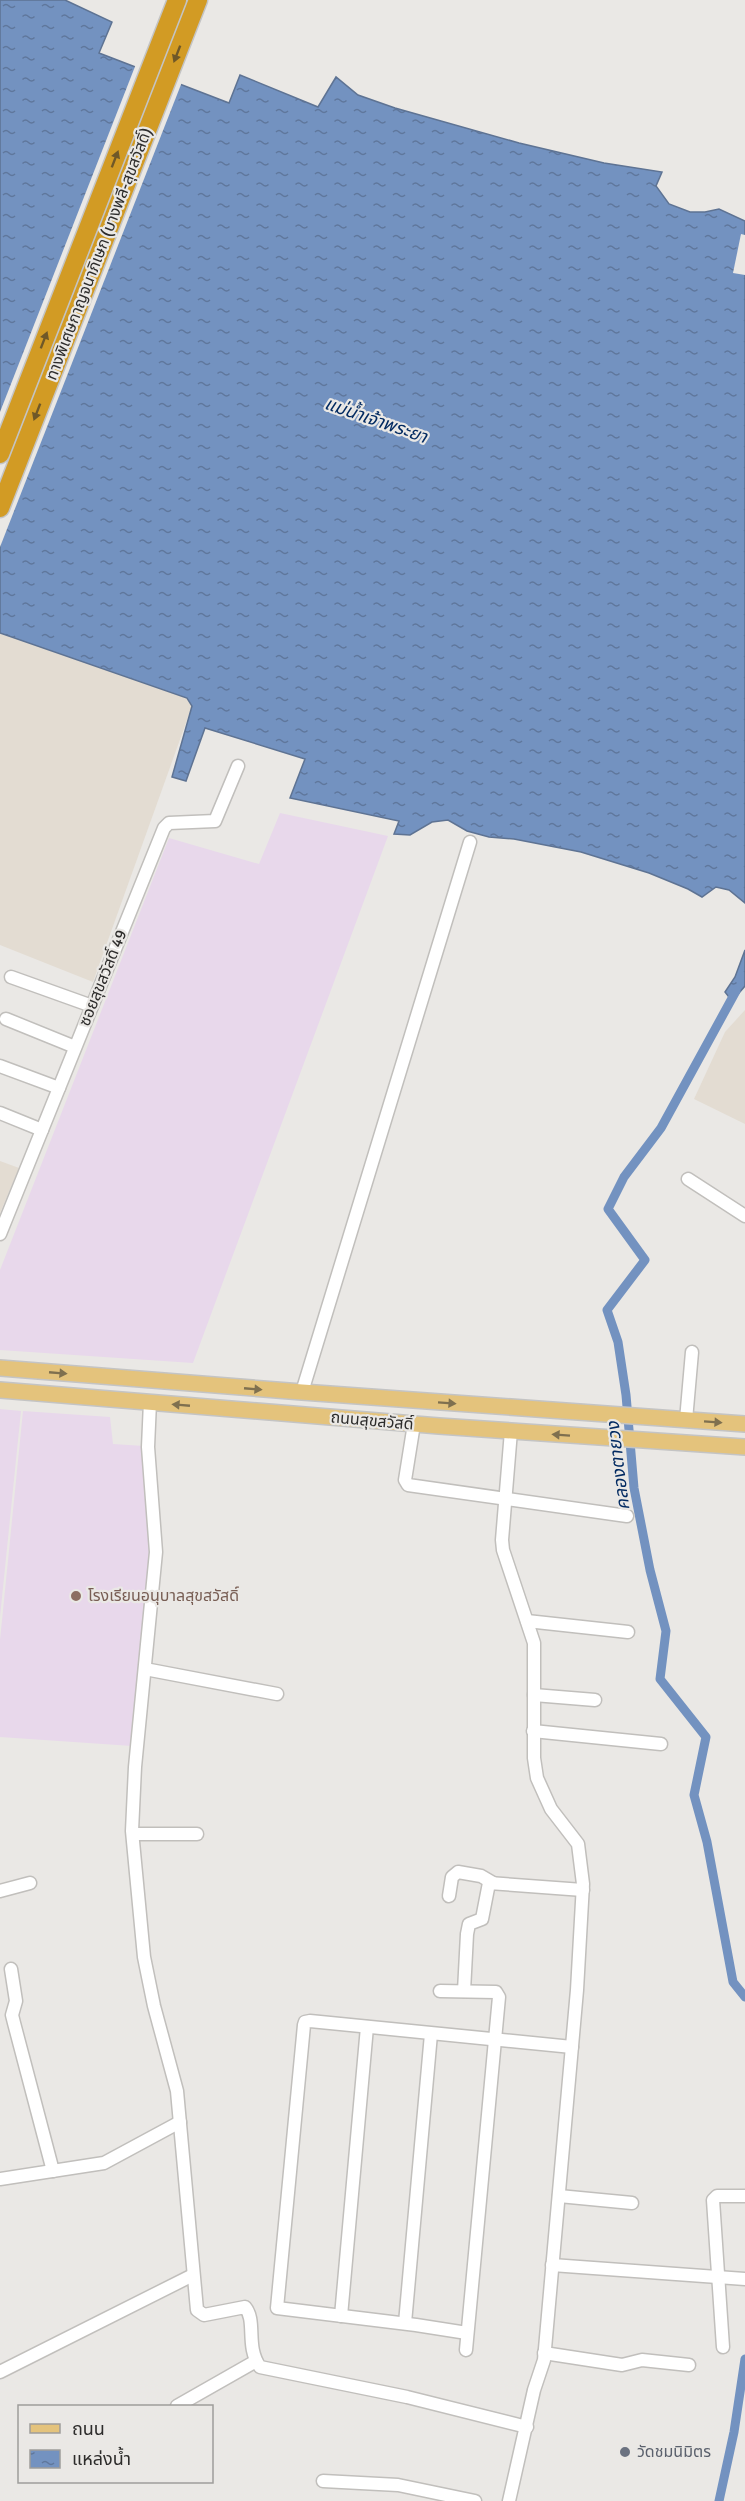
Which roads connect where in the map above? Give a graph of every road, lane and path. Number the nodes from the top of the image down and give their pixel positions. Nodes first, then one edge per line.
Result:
1 (177, 0) edge
2 (198, 0) edge
3 (0, 454) edge
4 (0, 508) edge
5 (238, 766) dead end
6 (470, 842) dead end
7 (11, 977) dead end
8 (92, 1006) junction
9 (6, 1019) dead end
10 (75, 1047) junction
11 (0, 1066) edge
12 (59, 1088) junction
13 (0, 1113) edge
14 (42, 1130) junction
15 (688, 1179) dead end
16 (745, 1216) edge
17 (0, 1234) edge
18 (692, 1352) dead end
19 (0, 1368) edge
20 (0, 1390) edge
21 (302, 1392) junction
22 (150, 1402) junction
23 (513, 1408) junction
24 (686, 1420) junction
25 (414, 1424) junction
26 (745, 1424) edge
27 (511, 1431) junction
28 (745, 1447) edge
29 (505, 1499) junction
30 (627, 1516) dead end
31 (527, 1621) junction
32 (628, 1632) dead end
33 (145, 1669) junction
34 (278, 1694) dead end
35 (534, 1695) junction
36 (595, 1700) dead end
37 (533, 1731) junction
38 (662, 1744) dead end
39 (133, 1833) junction
40 (197, 1834) dead end
41 (30, 1882) dead end
42 (493, 1883) junction
43 (583, 1890) junction
44 (0, 1891) edge
45 (449, 1896) dead end
46 (11, 1969) dead end
47 (440, 1991) dead end
48 (464, 1991) junction
49 (367, 2027) junction
50 (431, 2034) junction
51 (494, 2038) junction
52 (572, 2047) junction
53 (180, 2122) junction
54 (53, 2171) junction
55 (0, 2179) edge
56 (559, 2196) junction
57 (745, 2196) edge
58 (632, 2203) dead end
59 (552, 2265) junction
60 (193, 2275) junction
61 (719, 2277) junction
62 (745, 2279) edge
63 (341, 2316) junction
64 (405, 2323) junction
65 (467, 2333) junction
66 (723, 2347) dead end
67 (466, 2350) dead end
68 (544, 2353) junction
69 (256, 2361) junction
70 (689, 2365) dead end
71 (0, 2372) edge
72 (179, 2405) edge
73 (527, 2427) junction
74 (323, 2481) dead end
75 (475, 2501) edge
76 (509, 2501) edge

3 -> 1 highway, ทางพิเศษกาญจนาภิเษก (บางพลี-สุขสวัสดิ์)
2 -> 4 highway, ทางพิเศษกาญจนาภิเษก (บางพลี-สุขสวัสดิ์)
5 - 8 street, ซอยสุขสวัสดิ์ 49
6 - 21 street
7 - 8 street
8 - 10 street, ซอยสุขสวัสดิ์ 49
9 - 10 street
10 - 12 street, ซอยสุขสวัสดิ์ 49
11 - 12 street
12 - 14 street, ซอยสุขสวัสดิ์ 49
13 - 14 street
14 - 17 street, ซอยสุขสวัสดิ์ 49
15 - 16 street
18 - 24 street
19 -> 21 main road, ถนนสุขสวัสดิ์
20 - 22 main road, ถนนสุขสวัสดิ์
21 -> 23 main road, ถนนสุขสวัสดิ์
25 -> 22 main road, ถนนสุขสวัสดิ์
22 - 33 street
23 - 24 main road, ถนนสุขสวัสดิ์
23 - 27 main road
24 -> 26 main road, ถนนสุขสวัสดิ์
25 - 27 main road, ถนนสุขสวัสดิ์
25 - 29 street
28 -> 27 main road, ถนนสุขสวัสดิ์
27 - 29 street
29 - 30 street
29 - 31 street
31 - 32 street
31 - 35 street
33 - 34 street
33 - 39 street
35 - 36 street
35 - 37 street
37 - 38 street
37 - 43 street
39 - 40 street
39 - 53 street
41 - 44 street
42 - 43 street
42 - 45 street
42 - 48 street
43 - 52 street
46 - 54 street
47 - 48 street
48 - 51 street
49 - 50 street
49 - 63 street
49 - 63 street
50 - 51 street
50 - 64 street
51 - 52 street
51 - 65 street
52 - 56 street
53 - 54 street
53 - 60 street
54 - 55 street
56 - 58 street
56 - 59 street
57 - 61 street
59 - 61 street
59 - 68 street
60 - 69 street
60 - 71 street
61 - 62 street
61 - 66 street
63 - 64 street
64 - 65 street
65 - 67 street
68 - 70 street
68 - 73 street
69 - 72 street
69 - 73 street
73 - 76 street
74 - 75 street

